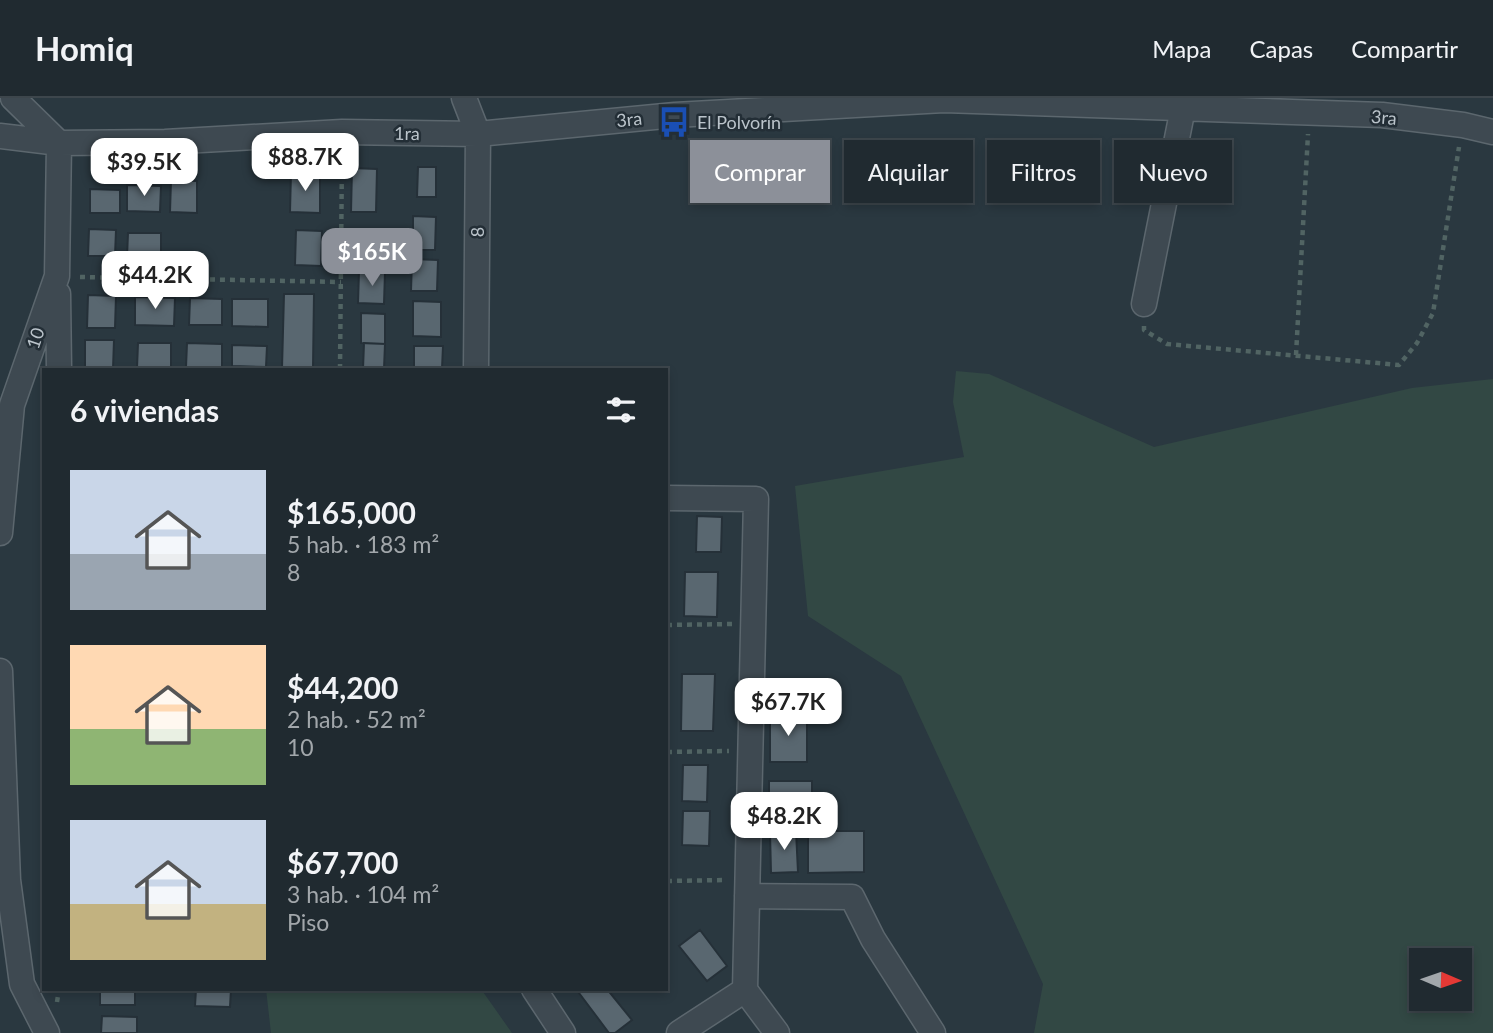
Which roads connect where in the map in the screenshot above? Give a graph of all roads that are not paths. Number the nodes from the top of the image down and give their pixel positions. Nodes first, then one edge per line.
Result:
1 (13, 98) edge
2 (464, 98) edge
3 (944, 99) edge
4 (1183, 103) edge
5 (1493, 132) edge
6 (478, 134) junction
7 (0, 136) edge
8 (59, 143) junction
9 (57, 276) junction
10 (1144, 304) road end
11 (59, 368) edge
12 (476, 368) edge
13 (668, 498) edge
14 (0, 533) edge
15 (0, 671) edge
16 (748, 888) junction
17 (745, 990) junction
18 (535, 991) edge
19 (47, 1033) edge
20 (564, 1033) edge
21 (679, 1033) edge
22 (777, 1033) edge
23 (933, 1033) edge

1 - 8 street
2 - 6 street, 8
3 - 4 street, 3ra
3 - 6 street, 3ra
4 - 5 street, 3ra
4 - 10 street
6 - 8 street, 1ra
6 - 12 street, 8
7 - 8 street, 1ra
8 - 9 street, 10
9 - 11 street
9 - 14 street, 10
13 - 16 street
15 - 19 street
16 - 17 street
16 - 23 street
17 - 21 street
17 - 22 street
18 - 20 street

